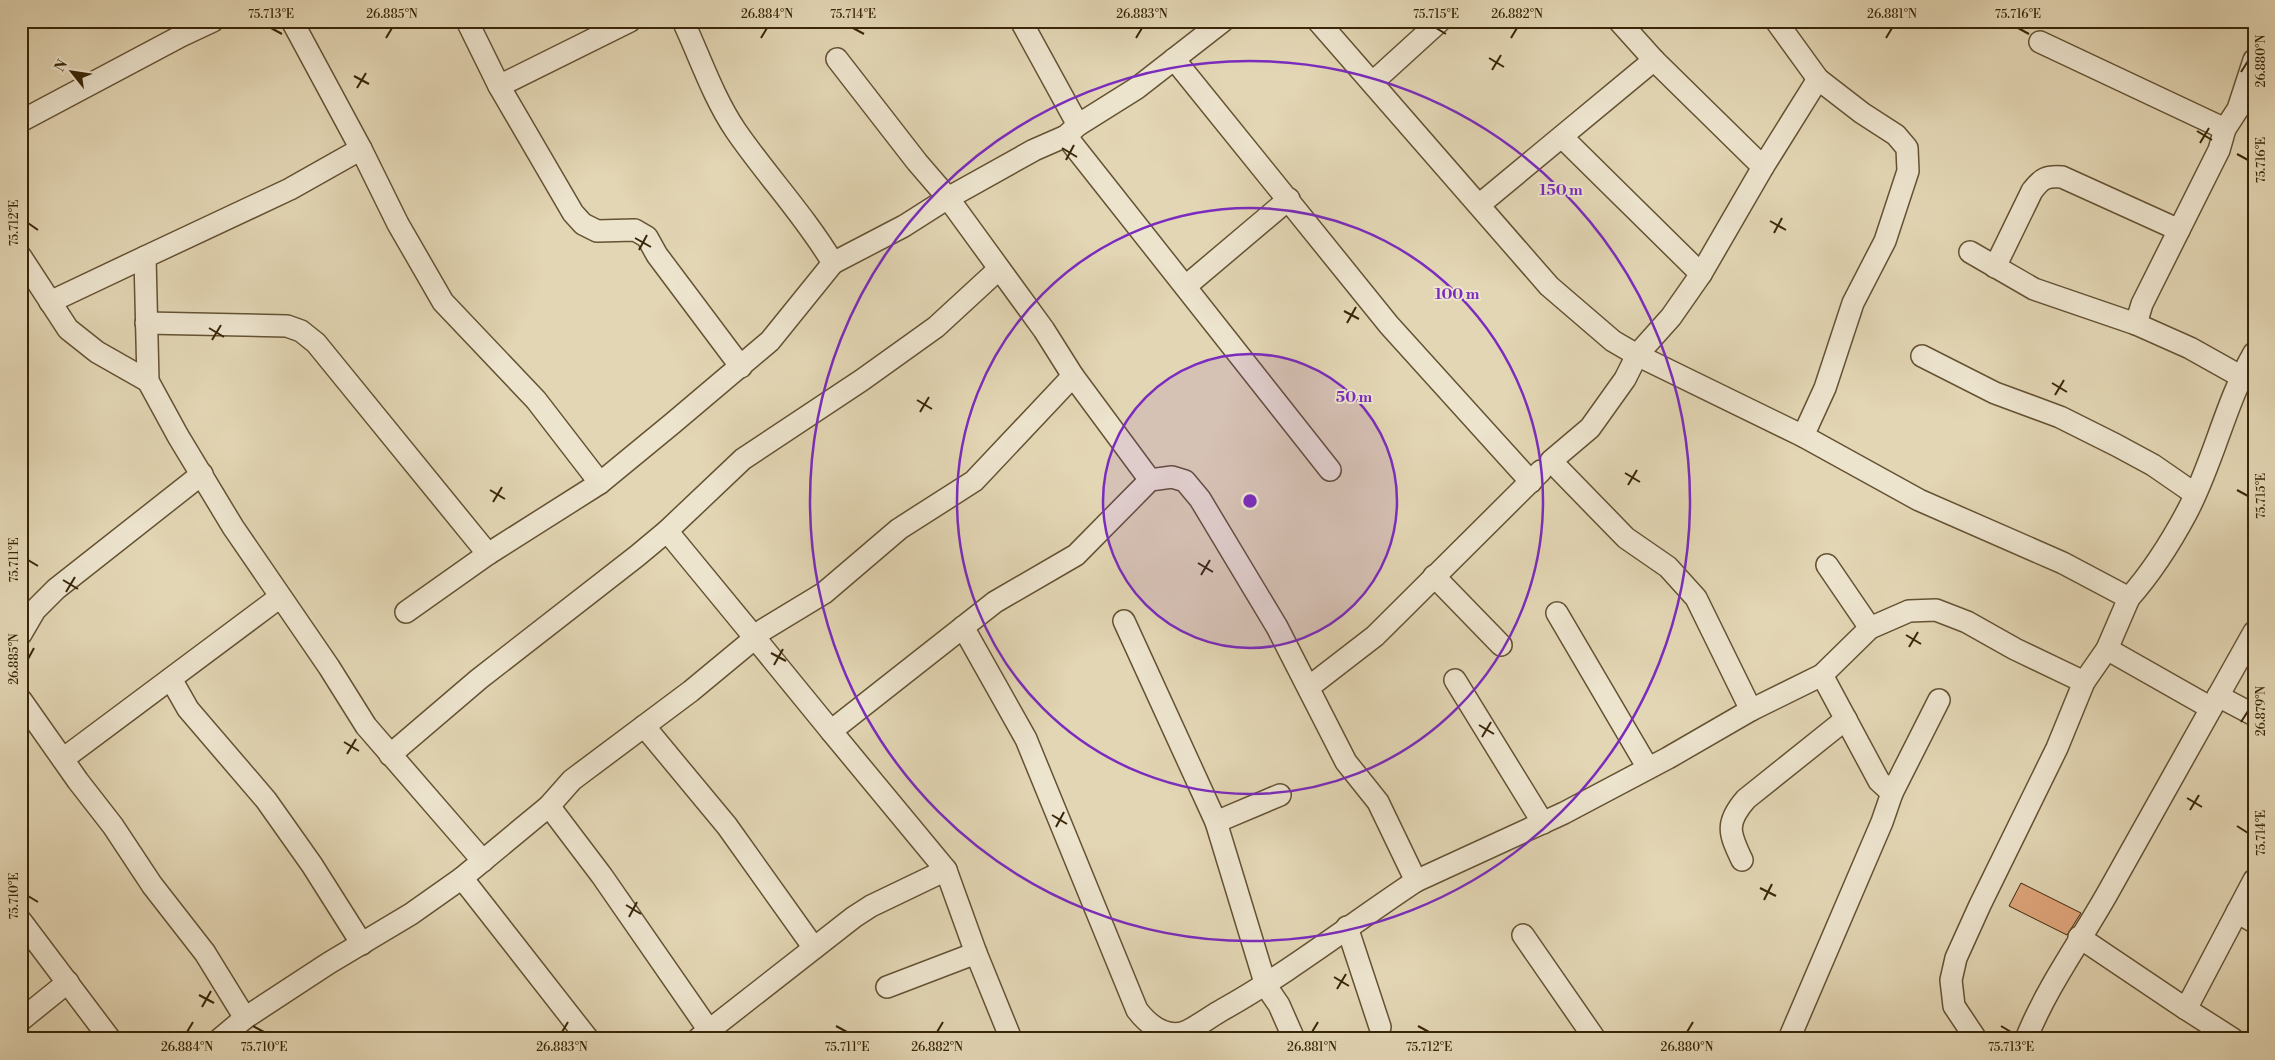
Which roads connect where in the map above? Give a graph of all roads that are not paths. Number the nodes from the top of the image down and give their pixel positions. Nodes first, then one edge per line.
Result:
1 (214, 21) edge
2 (292, 21) edge
3 (467, 21) edge
4 (630, 21) edge
5 (683, 21) edge
6 (1021, 21) edge
7 (1223, 21) edge
8 (1318, 21) edge
9 (1440, 21) edge
10 (1619, 21) edge
11 (1776, 21) edge
12 (2040, 42) dead end
13 (837, 58) dead end
14 (1174, 59) junction
15 (1654, 60) junction
16 (2254, 60) edge
17 (1818, 79) junction
18 (1373, 82) junction
19 (499, 86) junction
20 (21, 121) edge
21 (2225, 129) junction
22 (1072, 131) junction
23 (1562, 137) junction
24 (361, 150) junction
25 (1763, 167) junction
26 (948, 198) junction
27 (1289, 199) junction
28 (1479, 205) junction
29 (2179, 230) junction
30 (1970, 252) dead end
31 (21, 257) edge
32 (145, 257) junction
33 (833, 263) junction
34 (1995, 267) junction
35 (999, 269) junction
36 (1701, 274) junction
37 (1186, 286) junction
38 (50, 302) junction
39 (146, 323) junction
40 (2136, 324) junction
41 (2254, 353) edge
42 (1637, 355) junction
43 (1922, 356) dead end
44 (741, 367) junction
45 (1073, 376) junction
46 (2240, 376) junction
47 (148, 381) junction
48 (1804, 436) junction
49 (1551, 461) junction
50 (1330, 470) dead end
51 (202, 474) junction
52 (1150, 480) junction
53 (1531, 482) junction
54 (600, 483) junction
55 (2195, 494) junction
56 (667, 531) junction
57 (488, 554) junction
58 (1827, 564) dead end
59 (1434, 576) junction
60 (280, 597) junction
61 (2129, 598) junction
62 (406, 612) dead end
63 (1557, 613) dead end
64 (1124, 621) dead end
65 (963, 627) junction
66 (1870, 628) junction
67 (2254, 632) edge
68 (21, 634) edge
69 (755, 638) junction
70 (1501, 646) dead end
71 (2106, 649) junction
72 (1822, 675) junction
73 (171, 679) junction
74 (1455, 680) dead end
75 (2084, 682) junction
76 (1309, 687) junction
77 (21, 700) edge
78 (1939, 700) dead end
79 (2214, 702) junction
80 (1752, 710) junction
81 (2254, 715) edge
82 (1846, 719) junction
83 (644, 726) junction
84 (831, 731) junction
85 (390, 755) junction
86 (63, 759) junction
87 (1648, 768) junction
88 (1892, 793) junction
89 (1280, 796) dead end
90 (549, 806) junction
91 (1216, 822) junction
92 (1543, 823) junction
93 (1742, 860) dead end
94 (483, 862) junction
95 (946, 870) junction
96 (462, 878) junction
97 (2254, 880) edge
98 (1416, 881) junction
99 (2245, 917) edge
100 (21, 921) edge
101 (1347, 927) junction
102 (1523, 934) dead end
103 (2079, 937) junction
104 (362, 944) junction
105 (814, 948) junction
106 (976, 953) junction
107 (68, 982) junction
108 (1266, 986) junction
109 (887, 987) dead end
110 (2186, 1009) junction
111 (245, 1018) junction
112 (21, 1020) edge
113 (1380, 1027) dead end
114 (707, 1036) edge
115 (110, 1039) edge
116 (220, 1039) edge
117 (588, 1039) edge
118 (1011, 1039) edge
119 (1294, 1039) edge
120 (1595, 1039) edge
121 (1789, 1039) edge
122 (1976, 1039) edge
123 (2026, 1039) edge
124 (2234, 1039) edge

1 - 20 street
2 - 24 street
3 - 19 street
4 - 19 street
5 - 33 street
6 - 22 street
7 - 14 street
8 - 18 street
9 - 18 street
10 - 15 street
11 - 17 street
12 - 21 street
13 - 26 street
14 - 22 street
14 - 27 street
15 - 23 street
15 - 25 street
16 - 21 street
17 - 25 street
17 - 48 street
18 - 28 street
19 - 44 street
21 - 29 street
22 - 26 street
22 - 37 street
23 - 28 street
23 - 36 street
24 - 32 street
24 - 54 street
25 - 36 street
26 - 33 street
26 - 35 street
27 - 37 street
27 - 53 street
28 - 42 street
29 - 34 street
29 - 40 street
30 - 34 street
31 - 38 street
32 - 38 street
32 - 39 street
33 - 44 street
34 - 40 street
35 - 45 street
35 - 56 street
36 - 42 street
37 - 50 street
38 - 47 street
39 - 47 street
39 - 57 street
40 - 46 street
41 - 46 street
42 - 48 street
42 - 49 street
43 - 55 street
44 - 54 street
45 - 52 street
45 - 69 street
46 - 55 street
47 - 51 street
48 - 61 street
49 - 53 street
49 - 80 street
51 - 60 street
51 - 68 street
52 - 65 street
52 - 76 street
53 - 59 street
54 - 57 street
55 - 61 street
56 - 69 street
56 - 85 street
57 - 62 street
58 - 66 street
59 - 70 street
59 - 76 street
60 - 73 street
60 - 85 street
61 - 71 street
63 - 87 street
64 - 91 street
65 - 84 street
65 - 108 street
66 - 72 street
66 - 75 street
67 - 79 street
69 - 83 street
69 - 84 street
71 - 75 street
71 - 79 street
72 - 80 street
72 - 82 street
73 - 86 street
73 - 104 street
74 - 92 street
75 - 122 street
76 - 98 street
77 - 86 street
78 - 88 street
79 - 81 street
79 - 103 street
80 - 87 street
82 - 88 street
82 - 93 street
83 - 90 street
83 - 105 street
84 - 95 street
85 - 94 street
86 - 111 street
87 - 92 street
88 - 121 street
89 - 91 street
90 - 94 street
90 - 114 street
91 - 108 street
92 - 98 street
94 - 96 street
95 - 105 street
95 - 106 street
96 - 104 street
96 - 117 street
97 - 99 street
98 - 101 street
99 - 110 street
100 - 107 street
101 - 108 street
101 - 113 street
102 - 120 street
103 - 110 street
103 - 123 street
104 - 111 street
105 - 114 street
106 - 109 street
106 - 118 street
107 - 112 street
107 - 115 street
108 - 119 street
110 - 124 street
111 - 116 street

